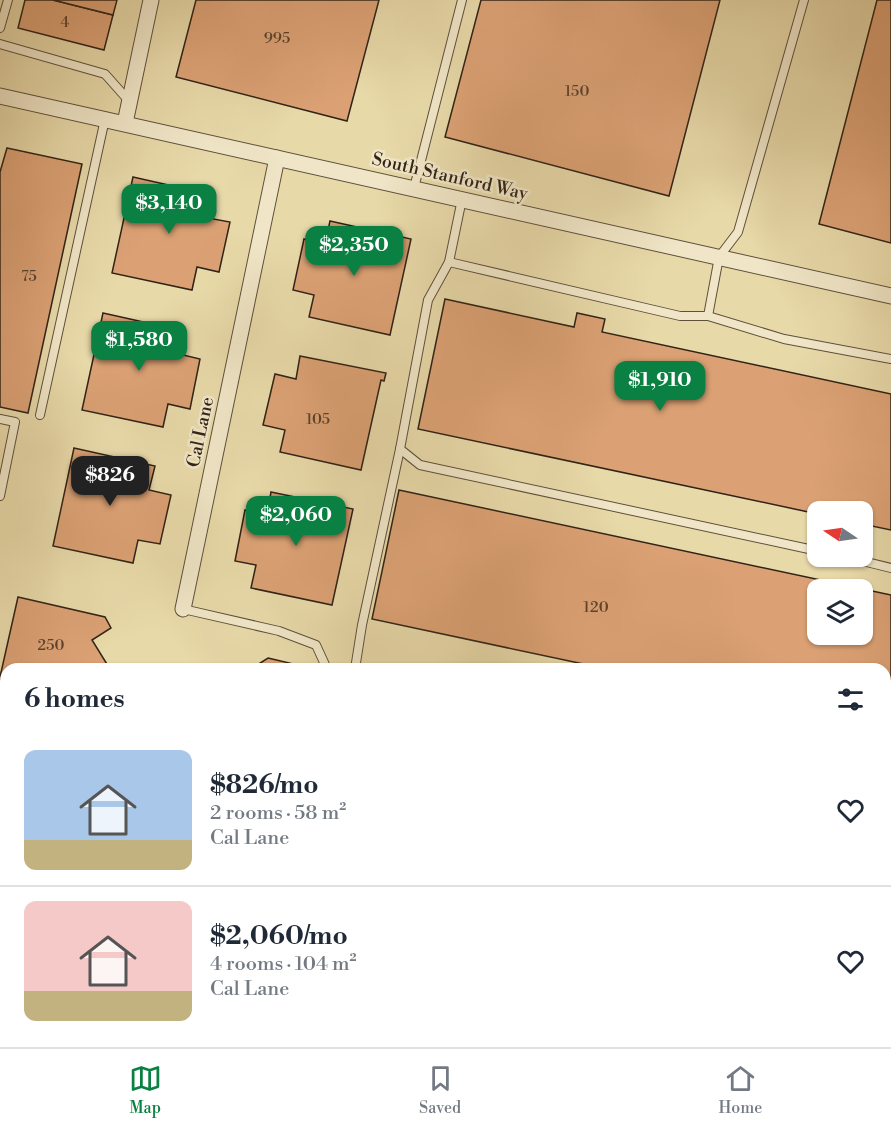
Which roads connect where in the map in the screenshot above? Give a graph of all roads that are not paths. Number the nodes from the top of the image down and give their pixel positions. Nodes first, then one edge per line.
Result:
1 (8, 0) edge
2 (151, 0) edge
3 (462, 0) edge
4 (804, 0) edge
5 (0, 28) edge
6 (0, 44) edge
7 (0, 96) edge
8 (129, 102) junction
9 (105, 119) junction
10 (125, 123) junction
11 (277, 158) junction
12 (414, 188) junction
13 (462, 199) junction
14 (719, 257) junction
15 (449, 262) junction
16 (891, 296) edge
17 (708, 316) junction
18 (891, 359) edge
19 (40, 414) dead end
20 (0, 419) edge
21 (400, 449) junction
22 (0, 496) edge
23 (807, 549) edge
24 (873, 564) edge
25 (891, 568) edge
26 (183, 609) joint
27 (323, 663) edge
28 (355, 663) edge

1 - 5 lane
2 - 8 street
3 - 12 lane
4 - 14 lane
6 - 8 lane
7 - 9 street, South Stanford Way
8 - 10 street
9 - 10 street, South Stanford Way
9 - 19 lane
10 - 11 street, South Stanford Way
11 - 12 street, South Stanford Way
11 - 26 street, Cal Lane
12 - 13 street, South Stanford Way
13 - 14 street, South Stanford Way
13 - 15 lane
14 - 16 street, South Stanford Way
14 - 17 lane
15 - 17 lane
15 - 21 lane
17 - 18 lane
20 - 22 lane
21 - 23 lane
21 - 28 lane
24 - 25 lane
26 - 27 lane

